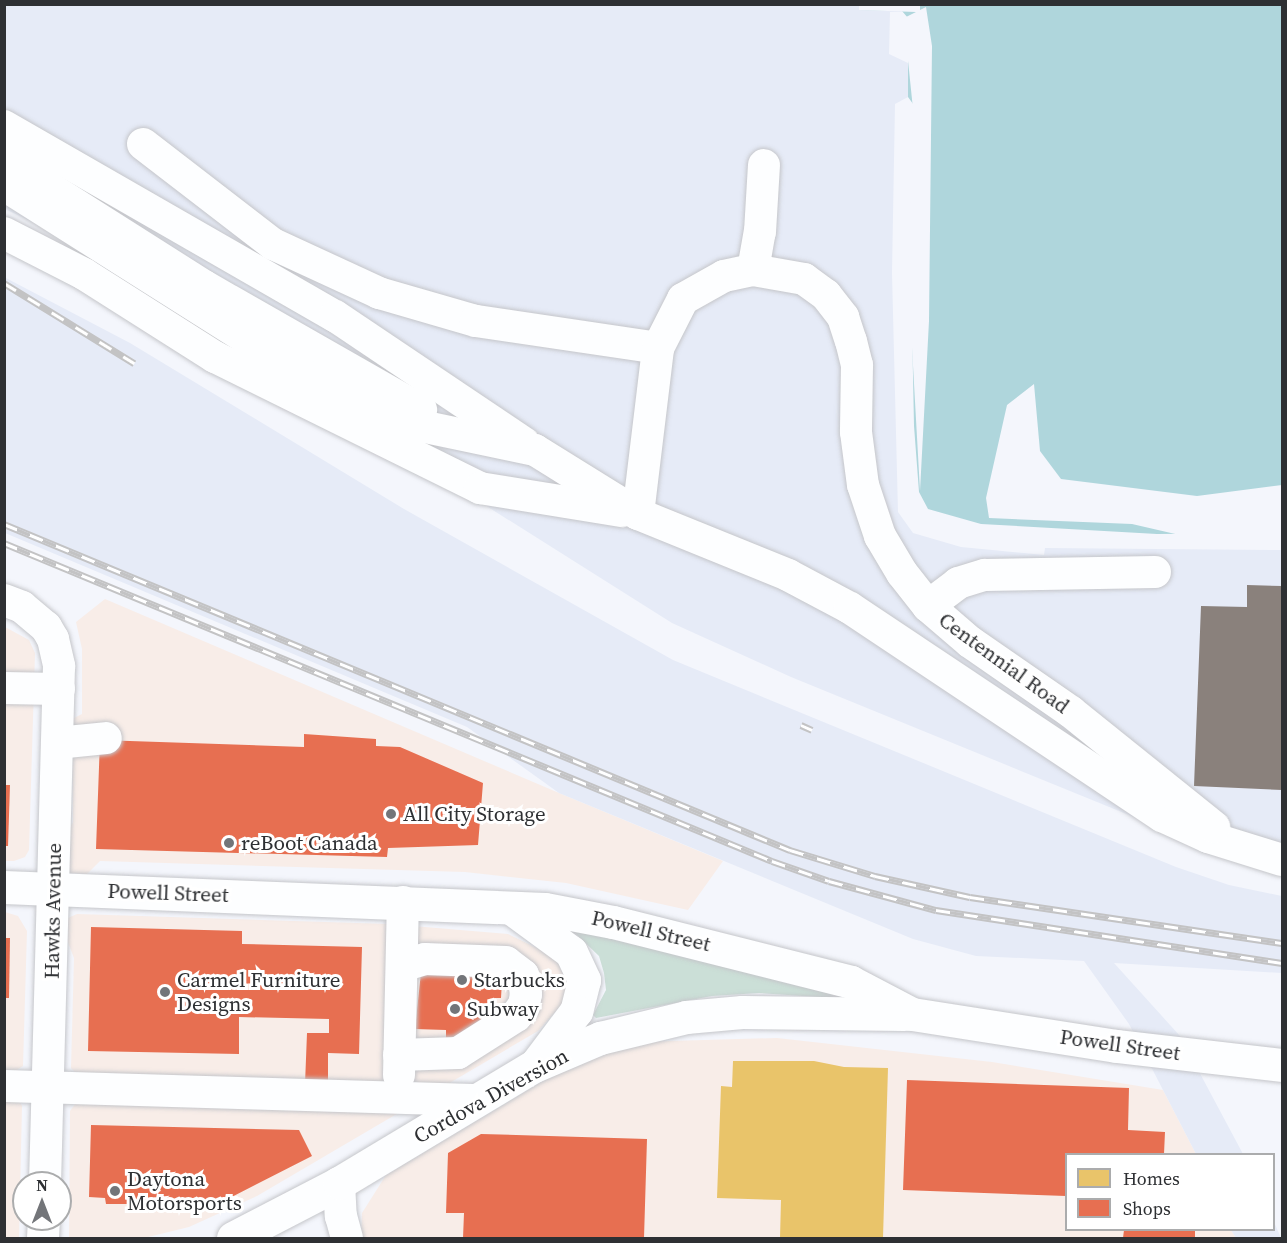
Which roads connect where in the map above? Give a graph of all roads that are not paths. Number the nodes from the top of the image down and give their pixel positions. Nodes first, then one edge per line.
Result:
1 (4, 126) edge
2 (4, 142) edge
3 (143, 144) dead end
4 (4, 159) edge
5 (764, 165) dead end
6 (4, 185) edge
7 (4, 233) edge
8 (753, 270) junction
9 (658, 348) junction
10 (535, 450) junction
11 (638, 514) junction
12 (1155, 572) dead end
13 (4, 600) edge
14 (928, 606) junction
15 (4, 688) edge
16 (59, 689) junction
17 (106, 738) dead end
18 (57, 743) junction
19 (1282, 859) edge
20 (4, 888) edge
21 (53, 889) junction
22 (403, 902) junction
23 (508, 906) junction
24 (402, 966) junction
25 (912, 1014) junction
26 (399, 1055) junction
27 (1272, 1064) edge
28 (534, 1066) junction
29 (4, 1086) edge
30 (48, 1087) junction
31 (398, 1097) junction
32 (474, 1100) junction
33 (45, 1171) edge
34 (339, 1183) junction
35 (233, 1239) edge
36 (347, 1239) edge

1 - 10 street
2 - 10 street
3 - 9 street
4 - 10 street
5 - 8 street
6 - 10 street
7 - 11 street
8 - 9 street, Centennial Road
8 - 14 street, Centennial Road
9 - 11 street, Centennial Road
10 - 11 street
11 - 19 street
12 - 14 street
13 - 16 street, Hawks Avenue
14 - 19 street, Centennial Road
15 - 16 street
16 - 18 street, Hawks Avenue
17 - 18 street
18 - 21 street, Hawks Avenue
20 - 21 main road, Powell Street
21 - 22 main road, Powell Street
21 - 30 street, Hawks Avenue
22 - 23 main road, Powell Street
22 - 24 street
23 - 25 main road, Powell Street
23 - 28 main road
24 - 26 street
24 - 26 street
25 - 27 main road, Powell Street
25 - 28 main road, Cordova Diversion
26 - 31 street
28 - 32 main road, Cordova Diversion
29 - 30 street
30 - 31 street
30 - 33 street, Hawks Avenue
31 - 32 street
32 - 34 main road, Cordova Diversion
34 - 35 main road, Cordova Diversion
34 - 36 street

